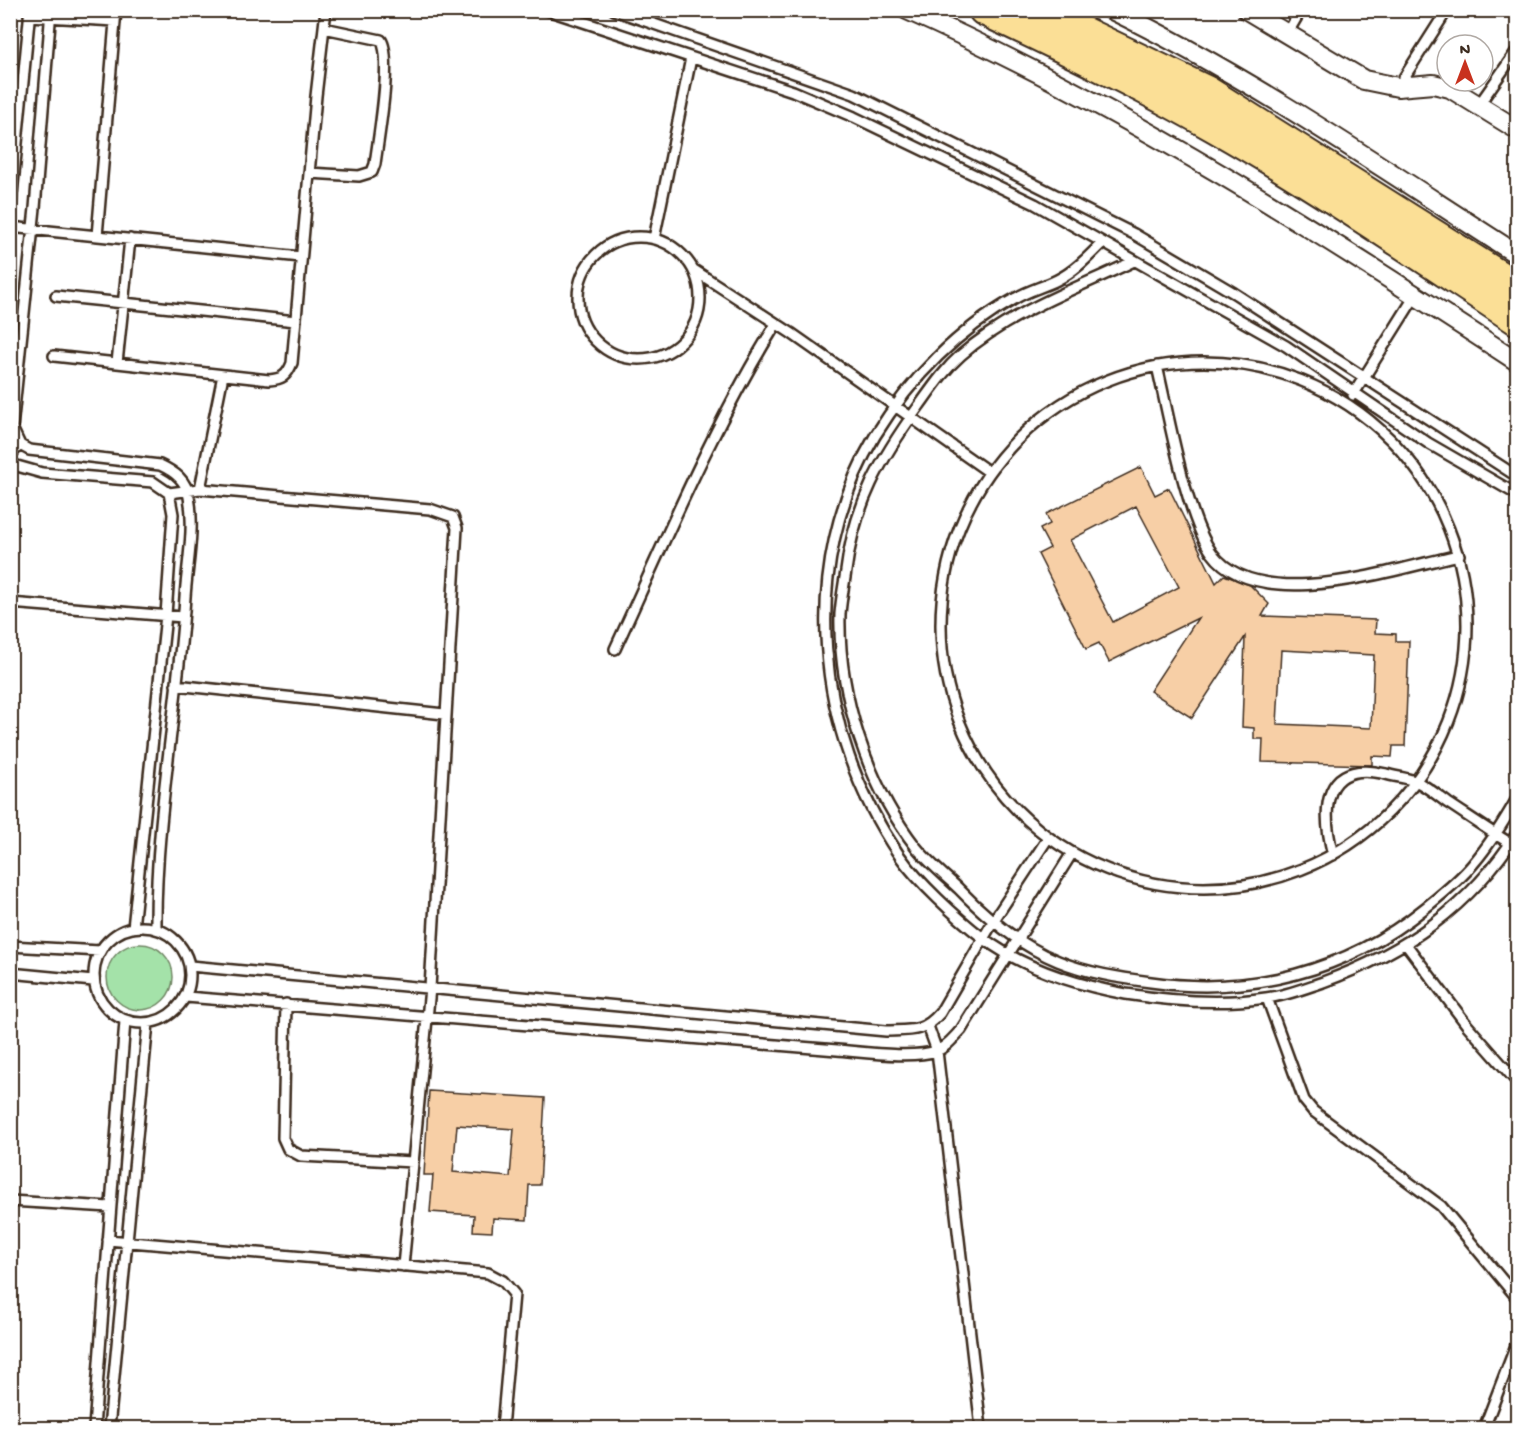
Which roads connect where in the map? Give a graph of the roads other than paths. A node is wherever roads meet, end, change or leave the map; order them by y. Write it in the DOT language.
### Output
graph roads {
  1 [pos="116,10"];
  2 [pos="326,10"];
  3 [pos="548,10"];
  4 [pos="614,10"];
  5 [pos="907,10"];
  6 [pos="984,10"];
  7 [pos="1037,10"];
  8 [pos="1112,10"];
  9 [pos="1247,10"];
  10 [pos="1301,10"];
  11 [pos="1447,10"];
  12 [pos="30,13"];
  13 [pos="51,14"];
  14 [pos="115,21"];
  15 [pos="324,28"];
  16 [pos="1287,34"];
  17 [pos="1518,49"];
  18 [pos="691,58"];
  19 [pos="1398,87"];
  20 [pos="1478,106"];
  21 [pos="1518,130"];
  22 [pos="309,173"];
  23 [pos="12,187"];
  24 [pos="10,215"];
  25 [pos="10,227"];
  26 [pos="33,228"];
  27 [pos="97,236"];
  28 [pos="654,238"];
  29 [pos="130,239"];
  30 [pos="1102,243"];
  31 [pos="1518,255"];
  32 [pos="301,256"];
  33 [pos="1134,261"];
  34 [pos="693,269"];
  35 [pos="1518,288"];
  36 [pos="56,296"];
  37 [pos="1415,296"];
  38 [pos="123,303"];
  39 [pos="1518,320"];
  40 [pos="296,321"];
  41 [pos="776,324"];
  42 [pos="54,356"];
  43 [pos="1518,362"];
  44 [pos="117,363"];
  45 [pos="1157,366"];
  46 [pos="223,375"];
  47 [pos="1364,377"];
  48 [pos="1355,392"];
  49 [pos="1347,403"];
  50 [pos="896,407"];
  51 [pos="910,418"];
  52 [pos="20,445"];
  53 [pos="10,455"];
  54 [pos="10,464"];
  55 [pos="989,472"];
  56 [pos="1518,477"];
  57 [pos="187,489"];
  58 [pos="200,489"];
  59 [pos="169,493"];
  60 [pos="1518,495"];
  61 [pos="1459,555"];
  62 [pos="10,603"];
  63 [pos="166,615"];
  64 [pos="183,617"];
  65 [pos="615,649"];
  66 [pos="176,685"];
  67 [pos="444,714"];
  68 [pos="1417,782"];
  69 [pos="1518,797"];
  70 [pos="1518,832"];
  71 [pos="1494,834"];
  72 [pos="1048,838"];
  73 [pos="1514,846"];
  74 [pos="1072,853"];
  75 [pos="1333,855"];
  76 [pos="994,920"];
  77 [pos="132,928"];
  78 [pos="156,929"];
  79 [pos="1017,937"];
  80 [pos="984,939"];
  81 [pos="1405,943"];
  82 [pos="10,946"];
  83 [pos="100,951"];
  84 [pos="1009,952"];
  85 [pos="190,966"];
  86 [pos="10,974"];
  87 [pos="93,981"];
  88 [pos="430,988"];
  89 [pos="186,997"];
  90 [pos="1267,998"];
  91 [pos="286,1004"];
  92 [pos="428,1015"];
  93 [pos="125,1021"];
  94 [pos="148,1023"];
  95 [pos="928,1026"];
  96 [pos="937,1051"];
  97 [pos="1518,1083"];
  98 [pos="412,1162"];
  99 [pos="10,1201"];
  100 [pos="110,1207"];
  101 [pos="108,1240"];
  102 [pos="126,1241"];
  103 [pos="404,1266"];
  104 [pos="1518,1299"];
  105 [pos="1518,1340"];
  106 [pos="94,1428"];
  107 [pos="109,1428"];
  108 [pos="502,1428"];
  109 [pos="981,1428"];
  110 [pos="1484,1428"];
  1 -- 14 [label="lane"];
  2 -- 15 [label="lane"];
  3 -- 18 [label="lane"];
  4 -- 47 [label="lane"];
  5 -- 37 [label="street"];
  6 -- 39 [label="highway"];
  7 -- 35 [label="highway"];
  8 -- 31 [label="street"];
  9 -- 16 [label="street"];
  10 -- 16 [label="lane"];
  11 -- 19 [label="lane"];
  12 -- 13 [label="lane"];
  12 -- 23 [label="lane"];
  13 -- 14 [label="lane"];
  13 -- 26 [label="lane"];
  14 -- 27 [label="lane"];
  15 -- 22 [label="lane"];
  15 -- 22 [label="lane"];
  16 -- 19 [label="street"];
  17 -- 20 [label="lane"];
  18 -- 28 [label="lane"];
  18 -- 30 [label="lane"];
  19 -- 20 [label="street"];
  20 -- 21 [label="street"];
  22 -- 32 [label="lane"];
  23 -- 24 [label="lane"];
  25 -- 26 [label="lane"];
  26 -- 27 [label="lane"];
  26 -- 52 [label="lane"];
  27 -- 29 [label="lane"];
  28 -- 34 [label="lane"];
  28 -- 34 [label="lane"];
  29 -- 32 [label="lane"];
  29 -- 38 [label="lane"];
  30 -- 33 [label="lane"];
  30 -- 50 [label="lane"];
  32 -- 40 [label="lane"];
  33 -- 48 [label="lane"];
  33 -- 51 [label="lane"];
  34 -- 41 [label="lane"];
  36 -- 38 [label="lane"];
  37 -- 43 [label="street"];
  37 -- 47 [label="lane"];
  38 -- 40 [label="lane"];
  38 -- 44 [label="lane"];
  40 -- 46 [label="lane"];
  41 -- 50 [label="lane"];
  41 -- 65 [label="lane"];
  42 -- 44 [label="lane"];
  44 -- 46 [label="lane"];
  45 -- 49 [label="lane"];
  45 -- 55 [label="lane"];
  45 -- 61 [label="lane"];
  46 -- 58 [label="lane"];
  47 -- 48 [label="lane"];
  47 -- 56 [label="lane"];
  48 -- 49 [label="lane"];
  48 -- 60 [label="lane"];
  49 -- 61 [label="lane"];
  50 -- 51 [label="lane"];
  50 -- 80 [label="lane"];
  51 -- 55 [label="lane"];
  51 -- 76 [label="lane"];
  52 -- 53 [label="lane"];
  52 -- 57 [label="lane"];
  54 -- 59 [label="lane"];
  55 -- 72 [label="lane"];
  57 -- 58 [label="lane"];
  57 -- 59 [label="lane"];
  57 -- 64 [label="lane"];
  58 -- 67 [label="lane"];
  59 -- 63 [label="lane"];
  61 -- 68 [label="lane"];
  62 -- 63 [label="lane"];
  63 -- 64 [label="lane"];
  63 -- 77 [label="lane"];
  64 -- 66 [label="lane"];
  66 -- 67 [label="lane"];
  66 -- 78 [label="lane"];
  67 -- 88 [label="lane"];
  68 -- 71 [label="lane"];
  68 -- 75 [label="lane"];
  68 -- 75 [label="lane"];
  69 -- 71 [label="lane"];
  70 -- 73 [label="lane"];
  71 -- 73 [label="lane"];
  71 -- 79 [label="lane"];
  72 -- 74 [label="lane"];
  72 -- 76 [label="lane"];
  73 -- 81 [label="lane"];
  74 -- 75 [label="lane"];
  74 -- 79 [label="lane"];
  76 -- 79 [label="lane"];
  76 -- 80 [label="lane"];
  77 -- 78 [label="lane"];
  77 -- 83 [label="lane"];
  78 -- 85 [label="lane"];
  79 -- 84 [label="lane"];
  80 -- 84 [label="lane"];
  80 -- 95 [label="lane"];
  81 -- 90 [label="lane"];
  81 -- 97 [label="lane"];
  82 -- 83 [label="lane"];
  83 -- 87 [label="lane"];
  84 -- 90 [label="lane"];
  84 -- 96 [label="lane"];
  85 -- 88 [label="lane"];
  85 -- 89 [label="lane"];
  86 -- 87 [label="lane"];
  87 -- 93 [label="lane"];
  88 -- 92 [label="lane"];
  88 -- 95 [label="lane"];
  89 -- 91 [label="lane"];
  89 -- 94 [label="lane"];
  90 -- 104 [label="lane"];
  91 -- 92 [label="lane"];
  91 -- 98 [label="lane"];
  92 -- 96 [label="lane"];
  92 -- 98 [label="lane"];
  93 -- 94 [label="lane"];
  93 -- 100 [label="lane"];
  94 -- 102 [label="lane"];
  95 -- 96 [label="lane"];
  96 -- 109 [label="lane"];
  98 -- 103 [label="lane"];
  99 -- 100 [label="lane"];
  100 -- 101 [label="lane"];
  101 -- 102 [label="lane"];
  101 -- 106 [label="lane"];
  102 -- 103 [label="lane"];
  102 -- 107 [label="lane"];
  103 -- 108 [label="lane"];
  105 -- 110 [label="lane"];
}
